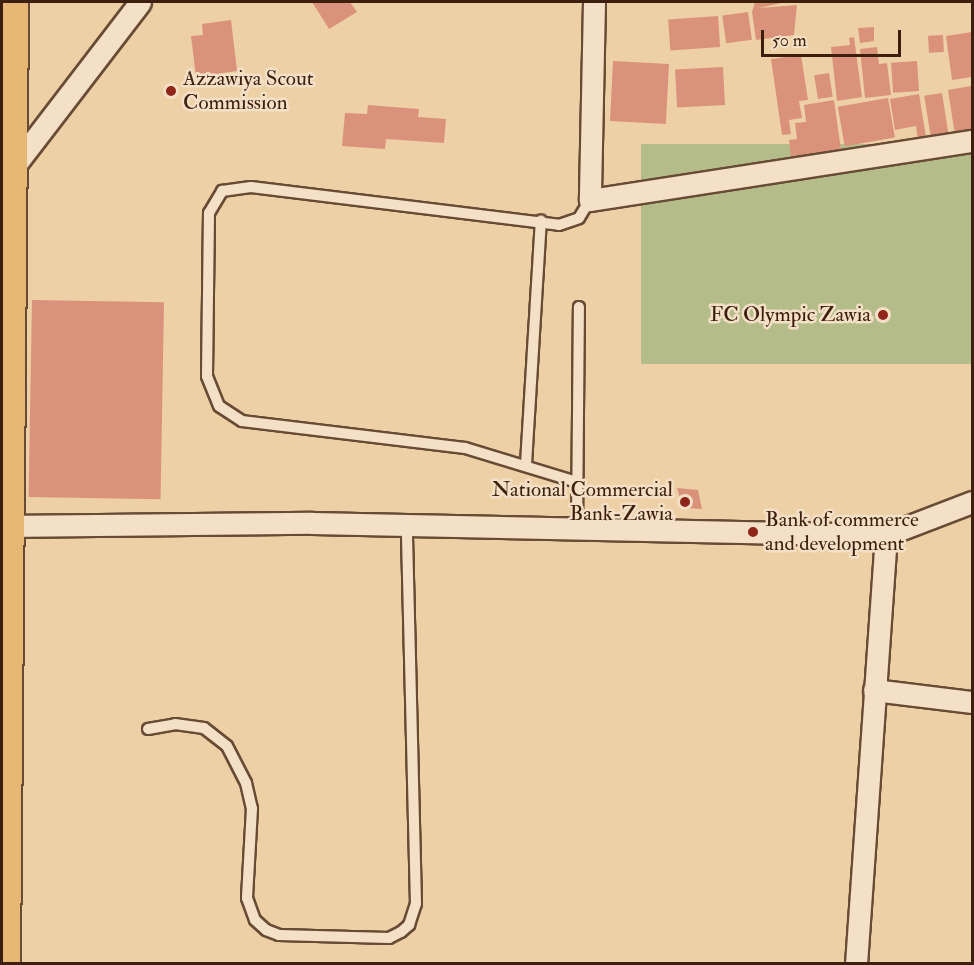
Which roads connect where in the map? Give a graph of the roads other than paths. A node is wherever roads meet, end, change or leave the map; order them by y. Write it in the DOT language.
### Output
graph roads {
  1 [pos="11,2"];
  2 [pos="135,2"];
  3 [pos="594,2"];
  4 [pos="972,141"];
  5 [pos="7,176"];
  6 [pos="590,200"];
  7 [pos="541,220"];
  8 [pos="579,307"];
  9 [pos="526,464"];
  10 [pos="577,482"];
  11 [pos="972,502"];
  12 [pos="407,525"];
  13 [pos="5,526"];
  14 [pos="577,528"];
  15 [pos="886,535"];
  16 [pos="874,690"];
  17 [pos="972,702"];
  18 [pos="148,729"];
  19 [pos="3,963"];
  20 [pos="856,963"];
  1 -- 5 [label="main road"];
  2 -- 5 [label="street"];
  3 -- 6 [label="street"];
  4 -- 6 [label="street"];
  5 -- 13 [label="main road"];
  6 -- 7 [label="lane"];
  7 -- 9 [label="lane"];
  7 -- 9 [label="lane"];
  8 -- 10 [label="lane"];
  9 -- 10 [label="lane"];
  10 -- 14 [label="lane"];
  11 -- 15 [label="street"];
  12 -- 13 [label="street"];
  12 -- 14 [label="street"];
  12 -- 18 [label="lane"];
  13 -- 19 [label="main road"];
  14 -- 15 [label="street"];
  15 -- 16 [label="street"];
  16 -- 17 [label="street"];
  16 -- 20 [label="street"];
}
